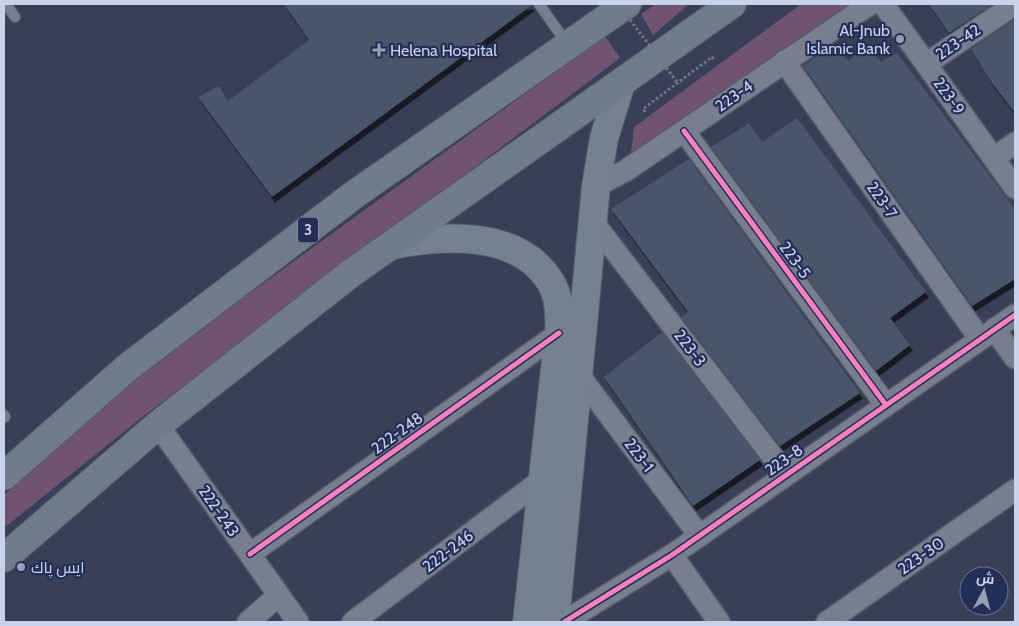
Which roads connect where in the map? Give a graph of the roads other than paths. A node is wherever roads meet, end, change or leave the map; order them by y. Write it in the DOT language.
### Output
graph roads {
  1 [pos="6,4"];
  2 [pos="539,4"];
  3 [pos="627,4"];
  4 [pos="732,4"];
  5 [pos="870,4"];
  6 [pos="883,4"];
  7 [pos="1015,4"];
  8 [pos="15,17"];
  9 [pos="568,46"];
  10 [pos="784,61"];
  11 [pos="926,64"];
  12 [pos="621,83"];
  13 [pos="684,131"];
  14 [pos="1015,143"];
  15 [pos="994,158"];
  16 [pos="596,186"];
  17 [pos="1015,188"];
  18 [pos="593,222"];
  19 [pos="392,245"];
  20 [pos="1015,315"];
  21 [pos="559,333"];
  22 [pos="987,334"];
  23 [pos="1015,358"];
  24 [pos="579,375"];
  25 [pos="886,405"];
  26 [pos="158,425"];
  27 [pos="786,474"];
  28 [pos="4,476"];
  29 [pos="543,479"];
  30 [pos="1015,490"];
  31 [pos="699,535"];
  32 [pos="250,554"];
  33 [pos="672,554"];
  34 [pos="4,558"];
  35 [pos="279,595"];
  36 [pos="248,622"];
  37 [pos="298,622"];
  38 [pos="352,622"];
  39 [pos="527,622"];
  40 [pos="555,622"];
  41 [pos="564,622"];
  42 [pos="720,622"];
  43 [pos="827,622"];
  1 -- 8 [label="lane"];
  2 -- 9 [label="lane"];
  3 -- 9 [label="highway, 3"];
  4 -- 12 [label="highway"];
  5 -- 10 [label="street, 223-4"];
  6 -- 11 [label="street, 223-9"];
  7 -- 11 [label="street, 223-42"];
  9 -- 28 [label="highway, 3"];
  10 -- 13 [label="street, 223-4"];
  10 -- 22 [label="street, 223-7"];
  11 -- 15 [label="street, 223-9"];
  12 -- 16 [label="main road"];
  12 -- 19 [label="highway"];
  13 -- 16 [label="street, 223-4"];
  13 -- 25 [label="street, 223-5"];
  14 -- 15 [label="street"];
  15 -- 17 [label="street, 223-9"];
  16 -- 18 [label="main road"];
  18 -- 24 [label="main road"];
  18 -- 27 [label="street, 223-3"];
  19 -- 21 [label="main road"];
  19 -- 26 [label="highway"];
  20 -- 22 [label="street, 223-8"];
  21 -- 29 [label="main road"];
  21 -- 32 [label="street, 222-248"];
  22 -- 23 [label="street, 223-7"];
  22 -- 25 [label="street, 223-8"];
  24 -- 31 [label="street, 223-1"];
  24 -- 40 [label="main road"];
  25 -- 27 [label="street, 223-8"];
  26 -- 32 [label="street, 222-243"];
  26 -- 34 [label="highway"];
  27 -- 31 [label="street, 223-8"];
  29 -- 38 [label="street, 222-246"];
  29 -- 39 [label="main road"];
  30 -- 43 [label="street, 223-30"];
  31 -- 33 [label="street, 223-8"];
  32 -- 35 [label="street, 222-243"];
  33 -- 41 [label="street, 223-8"];
  33 -- 42 [label="street"];
  35 -- 36 [label="street"];
  35 -- 37 [label="street, 222-243"];
}
